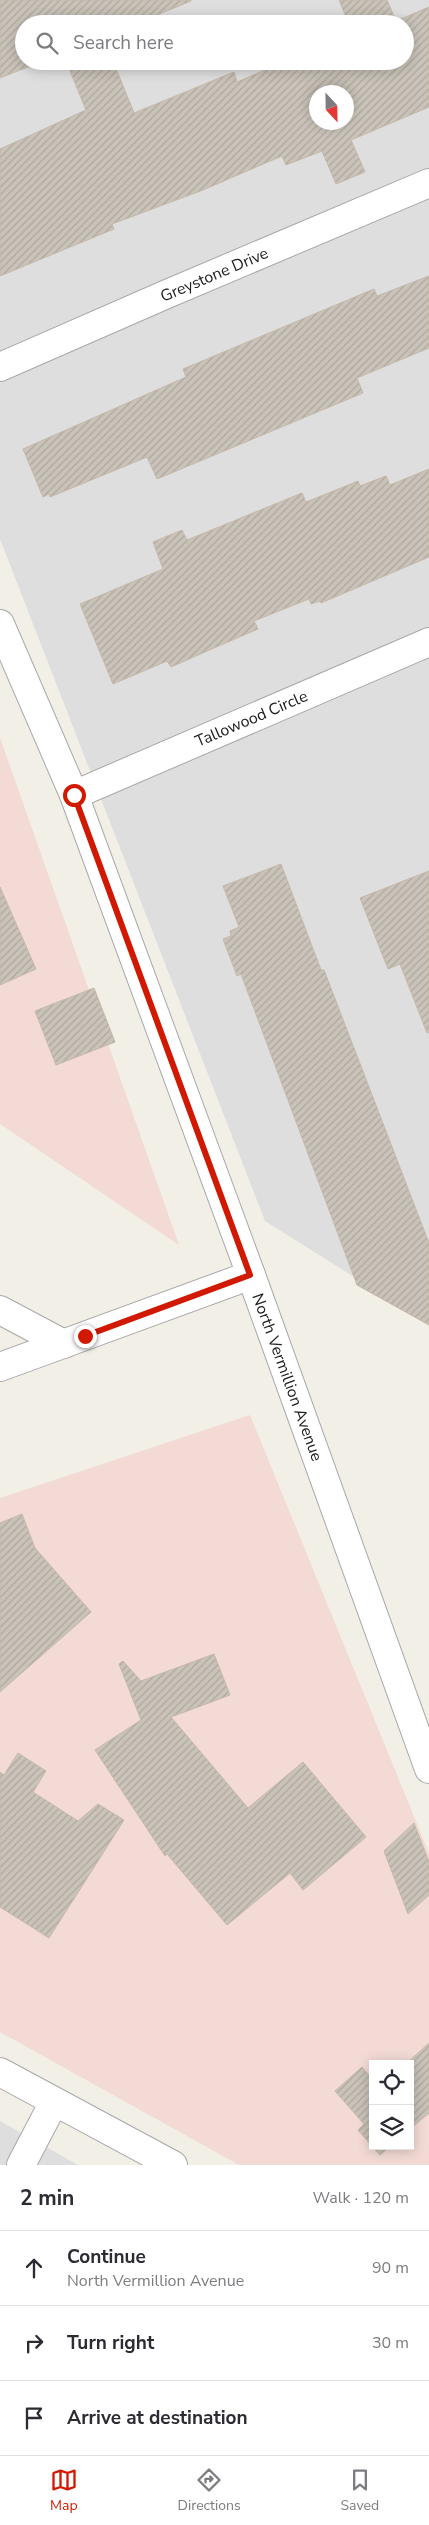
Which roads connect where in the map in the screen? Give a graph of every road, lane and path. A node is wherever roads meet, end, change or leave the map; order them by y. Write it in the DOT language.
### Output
graph roads {
  1 [pos="429,183"];
  2 [pos="0,368"];
  3 [pos="0,624"];
  4 [pos="429,642"];
  5 [pos="74,795"];
  6 [pos="250,1275"];
  7 [pos="0,1310"];
  8 [pos="64,1344"];
  9 [pos="0,1367"];
  10 [pos="426,1754"];
  11 [pos="0,2072"];
  12 [pos="54,2102"];
  13 [pos="21,2165"];
  14 [pos="173,2165"];
  1 -- 2 [label="street, Greystone Drive"];
  3 -- 5 [label="street, North Vermillion Avenue"];
  4 -- 5 [label="street, Tallowood Circle"];
  5 -- 6 [label="street, North Vermillion Avenue"];
  6 -- 8 [label="street"];
  6 -- 10 [label="street, North Vermillion Avenue"];
  7 -- 8 [label="street"];
  8 -- 9 [label="street"];
  11 -- 12 [label="street"];
  12 -- 13 [label="street"];
  12 -- 14 [label="street"];
}
